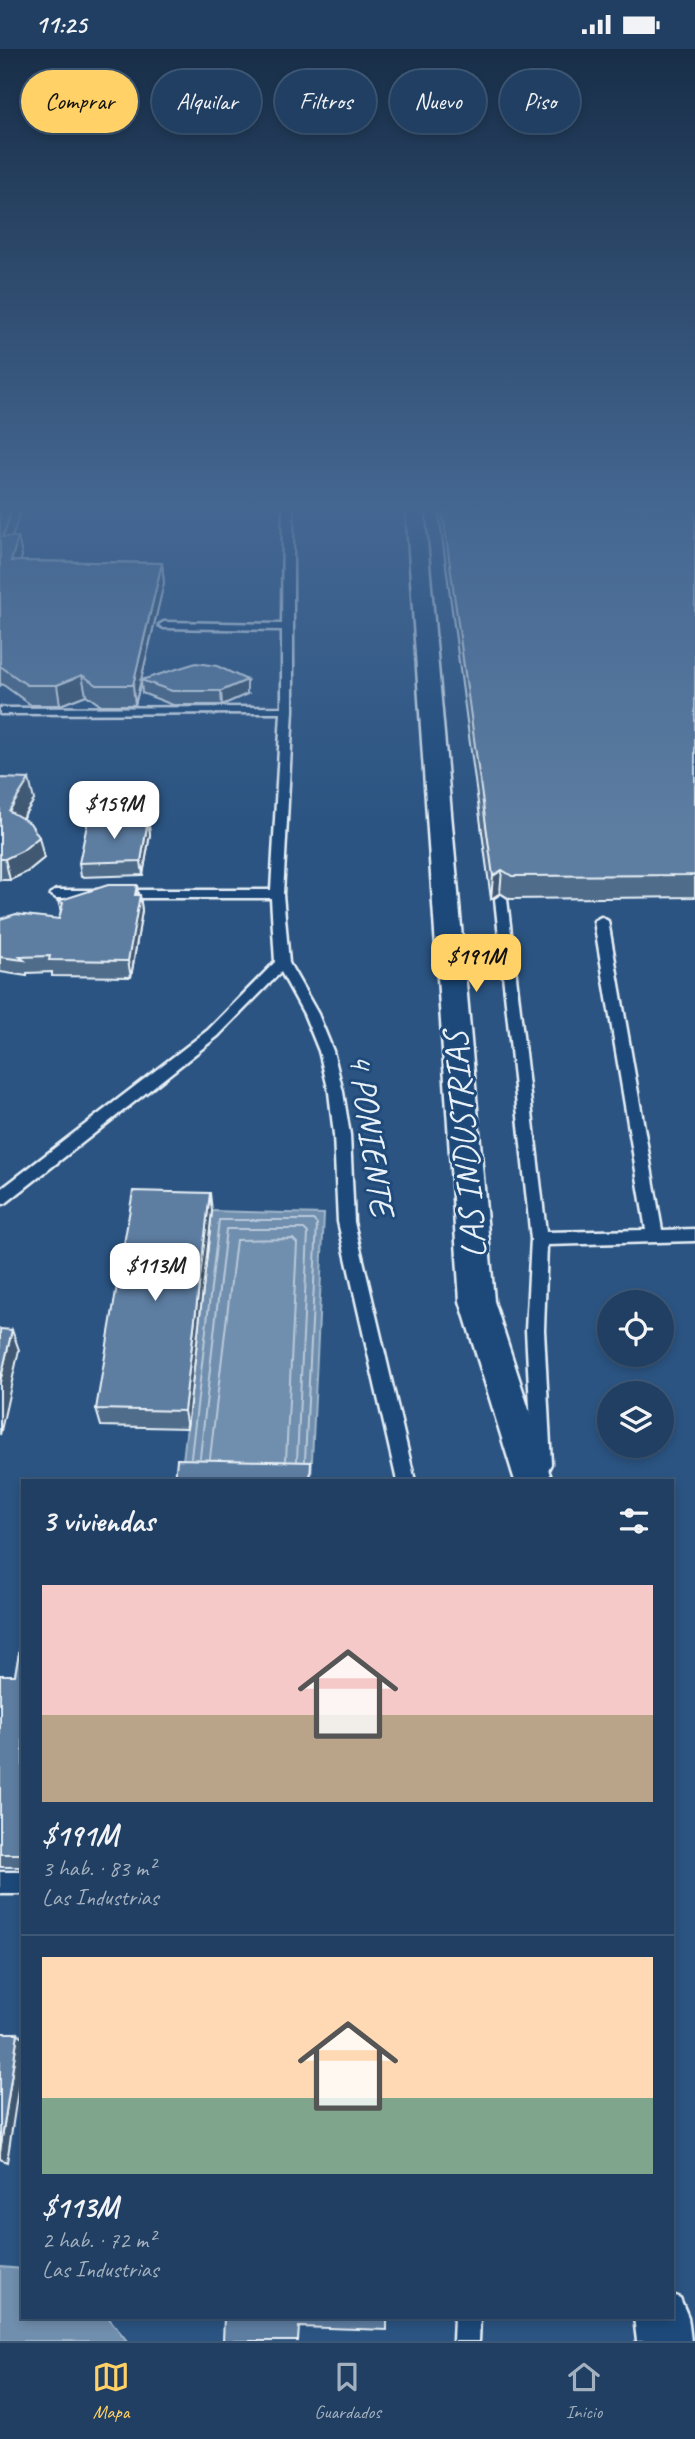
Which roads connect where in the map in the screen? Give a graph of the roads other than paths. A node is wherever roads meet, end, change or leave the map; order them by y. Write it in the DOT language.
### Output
graph roads {
  1 [pos="289,614"];
  2 [pos="423,614"];
  3 [pos="164,625"];
  4 [pos="289,627"];
  5 [pos="287,710"];
  6 [pos="0,711"];
  7 [pos="56,894"];
  8 [pos="277,894"];
  9 [pos="501,899"];
  10 [pos="601,921"];
  11 [pos="282,963"];
  12 [pos="0,1199"];
  13 [pos="695,1234"];
  14 [pos="655,1235"];
  15 [pos="539,1239"];
  16 [pos="406,1479"];
  17 [pos="533,1479"];
  18 [pos="544,1479"];
  19 [pos="0,1883"];
  20 [pos="21,1883"];
  21 [pos="467,2319"];
  22 [pos="661,2319"];
  23 [pos="466,2341"];
  24 [pos="664,2341"];
  1 -- 4 [label="lane, 4 PONIENTE"];
  2 -- 17 [label="street, LAS INDUSTRIAS"];
  3 -- 4 [label="lane"];
  4 -- 5 [label="lane, 4 PONIENTE"];
  5 -- 6 [label="lane"];
  5 -- 8 [label="lane, 4 PONIENTE"];
  7 -- 8 [label="lane"];
  8 -- 11 [label="lane, 4 PONIENTE"];
  9 -- 15 [label="lane"];
  10 -- 14 [label="lane"];
  11 -- 12 [label="lane"];
  11 -- 16 [label="lane, 4 PONIENTE"];
  13 -- 14 [label="lane"];
  14 -- 15 [label="lane"];
  15 -- 18 [label="lane"];
  19 -- 20 [label="lane"];
  21 -- 23 [label="lane"];
  22 -- 24 [label="street"];
}
